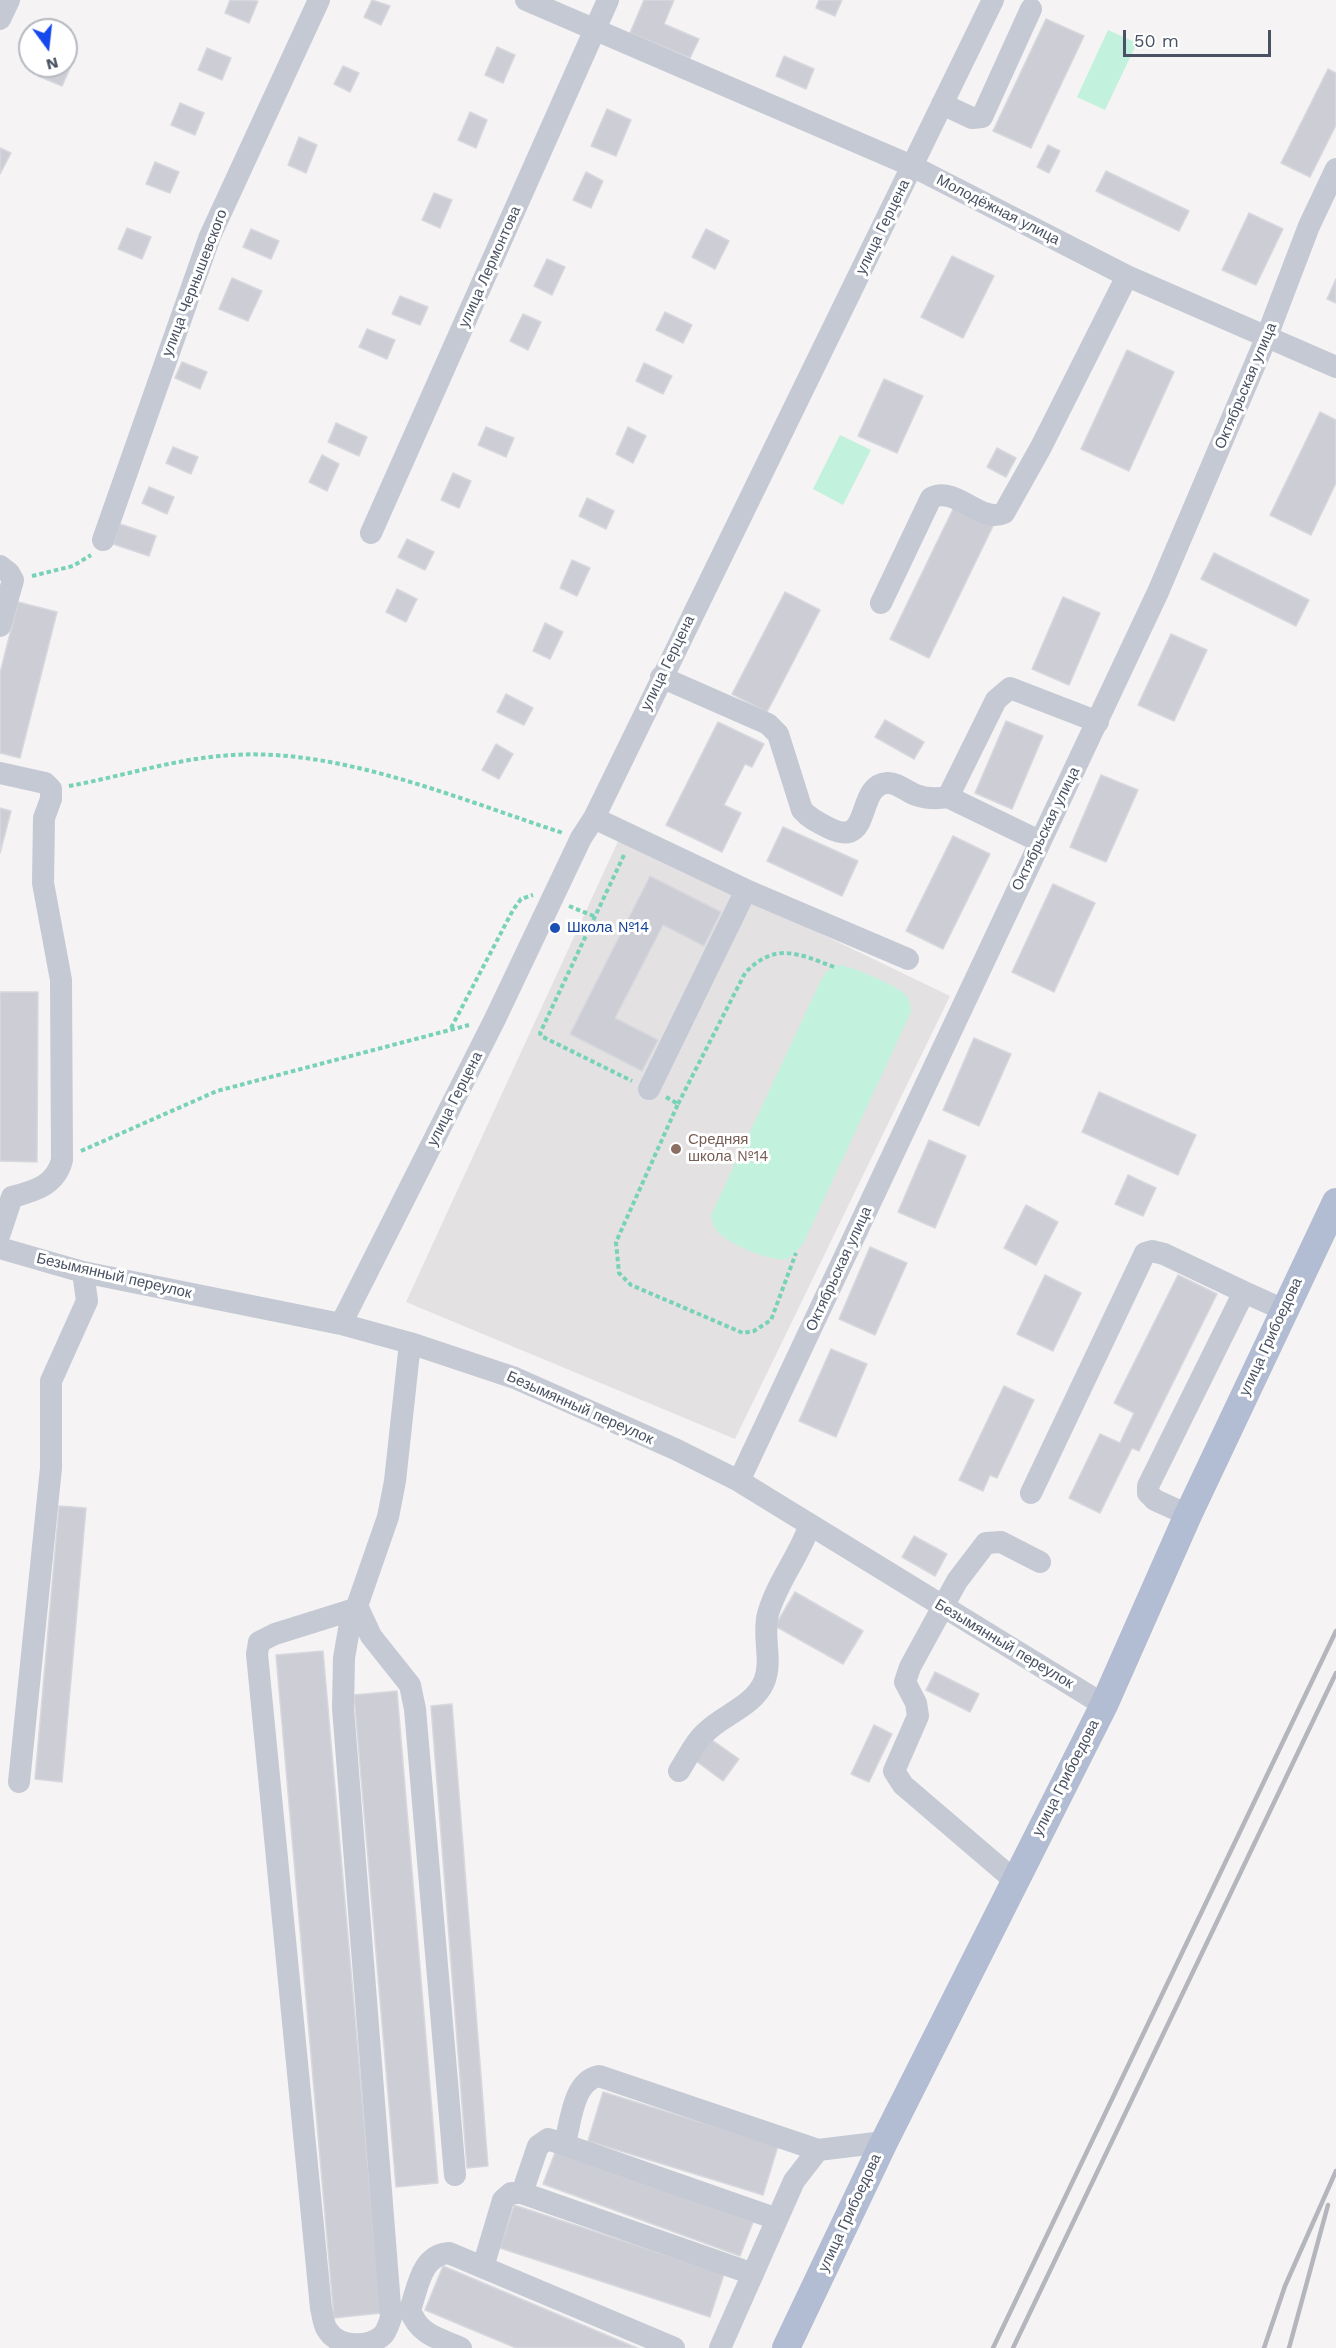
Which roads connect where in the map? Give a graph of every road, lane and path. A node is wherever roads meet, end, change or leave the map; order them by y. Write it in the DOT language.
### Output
graph roads {
  1 [pos="9,0"];
  2 [pos="319,0"];
  3 [pos="526,0"];
  4 [pos="608,0"];
  5 [pos="993,0"];
  6 [pos="1031,9"];
  7 [pos="0,18"];
  8 [pos="596,30"];
  9 [pos="942,104"];
  10 [pos="912,166"];
  11 [pos="1333,184"];
  12 [pos="1127,276"];
  13 [pos="1267,336"];
  14 [pos="1336,367"];
  15 [pos="371,533"];
  16 [pos="103,540"];
  17 [pos="6,573"];
  18 [pos="881,603"];
  19 [pos="0,626"];
  20 [pos="661,677"];
  21 [pos="1098,722"];
  22 [pos="0,773"];
  23 [pos="51,789"];
  24 [pos="948,798"];
  25 [pos="594,818"];
  26 [pos="581,838"];
  27 [pos="632,838"];
  28 [pos="1039,841"];
  29 [pos="746,890"];
  30 [pos="553,899"];
  31 [pos="596,917"];
  32 [pos="908,959"];
  33 [pos="834,966"];
  34 [pos="495,1019"];
  35 [pos="451,1028"];
  36 [pos="650,1089"];
  37 [pos="678,1104"];
  38 [pos="62,1160"];
  39 [pos="6,1194"];
  40 [pos="1336,1202"];
  41 [pos="0,1233"];
  42 [pos="0,1248"];
  43 [pos="796,1253"];
  44 [pos="83,1272"];
  45 [pos="1244,1292"];
  46 [pos="1284,1310"];
  47 [pos="341,1324"];
  48 [pos="410,1343"];
  49 [pos="739,1481"];
  50 [pos="1031,1493"];
  51 [pos="1188,1515"];
  52 [pos="809,1527"];
  53 [pos="1040,1562"];
  54 [pos="943,1606"];
  55 [pos="358,1608"];
  56 [pos="1104,1705"];
  57 [pos="679,1771"];
  58 [pos="19,1782"];
  59 [pos="1014,1880"];
  60 [pos="884,2142"];
  61 [pos="565,2143"];
  62 [pos="818,2150"];
  63 [pos="455,2175"];
  64 [pos="522,2193"];
  65 [pos="777,2219"];
  66 [pos="483,2267"];
  67 [pos="753,2274"];
  68 [pos="461,2348"];
  69 [pos="674,2348"];
  70 [pos="720,2348"];
  71 [pos="786,2348"];
  1 -- 7 [label="street"];
  2 -- 16 [label="street, улица Чернышевского"];
  3 -- 8 [label="street, Молодёжная улица"];
  4 -- 8 [label="street, улица Лермонтова"];
  5 -- 9 [label="street, улица Герцена"];
  6 -- 9 [label="street"];
  8 -- 10 [label="street, Молодёжная улица"];
  8 -- 15 [label="street, улица Лермонтова"];
  9 -- 10 [label="street, улица Герцена"];
  10 -- 12 [label="street, Молодёжная улица"];
  10 -- 20 [label="street, улица Герцена"];
  11 -- 13 [label="street, Октябрьская улица"];
  12 -- 13 [label="street, Молодёжная улица"];
  12 -- 18 [label="street"];
  13 -- 14 [label="street, Молодёжная улица"];
  13 -- 21 [label="street, Октябрьская улица"];
  16 -- 17 [label="path"];
  17 -- 19 [label="street"];
  20 -- 24 [label="street"];
  20 -- 25 [label="street, улица Герцена"];
  21 -- 24 [label="street"];
  21 -- 28 [label="street, Октябрьская улица"];
  22 -- 23 [label="street"];
  23 -- 26 [label="path"];
  23 -- 38 [label="street"];
  24 -- 28 [label="street"];
  25 -- 26 [label="street, улица Герцена"];
  25 -- 27 [label="street"];
  26 -- 30 [label="street, улица Герцена"];
  27 -- 29 [label="street"];
  27 -- 31 [label="path"];
  28 -- 49 [label="street, Октябрьская улица"];
  29 -- 32 [label="street"];
  29 -- 36 [label="street"];
  30 -- 31 [label="path"];
  30 -- 34 [label="street, улица Герцена"];
  30 -- 35 [label="path"];
  31 -- 36 [label="path"];
  33 -- 37 [label="path"];
  34 -- 35 [label="path"];
  34 -- 47 [label="street, улица Герцена"];
  35 -- 38 [label="path"];
  36 -- 37 [label="path"];
  37 -- 43 [label="path"];
  38 -- 39 [label="street"];
  39 -- 41 [label="street"];
  40 -- 46 [label="main road, улица Грибоедова"];
  42 -- 44 [label="street, Безымянный переулок"];
  44 -- 47 [label="street, Безымянный переулок"];
  44 -- 58 [label="street"];
  45 -- 46 [label="street"];
  45 -- 50 [label="street"];
  45 -- 51 [label="street"];
  46 -- 51 [label="main road, улица Грибоедова"];
  47 -- 48 [label="street, Безымянный переулок"];
  48 -- 49 [label="street, Безымянный переулок"];
  48 -- 55 [label="street"];
  49 -- 52 [label="street, Безымянный переулок"];
  51 -- 56 [label="main road, улица Грибоедова"];
  52 -- 54 [label="street, Безымянный переулок"];
  52 -- 57 [label="street"];
  53 -- 54 [label="street"];
  54 -- 56 [label="street, Безымянный переулок"];
  54 -- 59 [label="street"];
  55 -- 55 [label="street"];
  55 -- 63 [label="street"];
  56 -- 59 [label="main road, улица Грибоедова"];
  59 -- 60 [label="main road, улица Грибоедова"];
  60 -- 62 [label="street"];
  60 -- 71 [label="main road, улица Грибоедова"];
  61 -- 62 [label="street"];
  61 -- 64 [label="street"];
  61 -- 65 [label="street"];
  62 -- 65 [label="street"];
  64 -- 66 [label="street"];
  64 -- 67 [label="street"];
  65 -- 67 [label="street"];
  66 -- 68 [label="street"];
  66 -- 69 [label="street"];
  67 -- 70 [label="street"];
}
